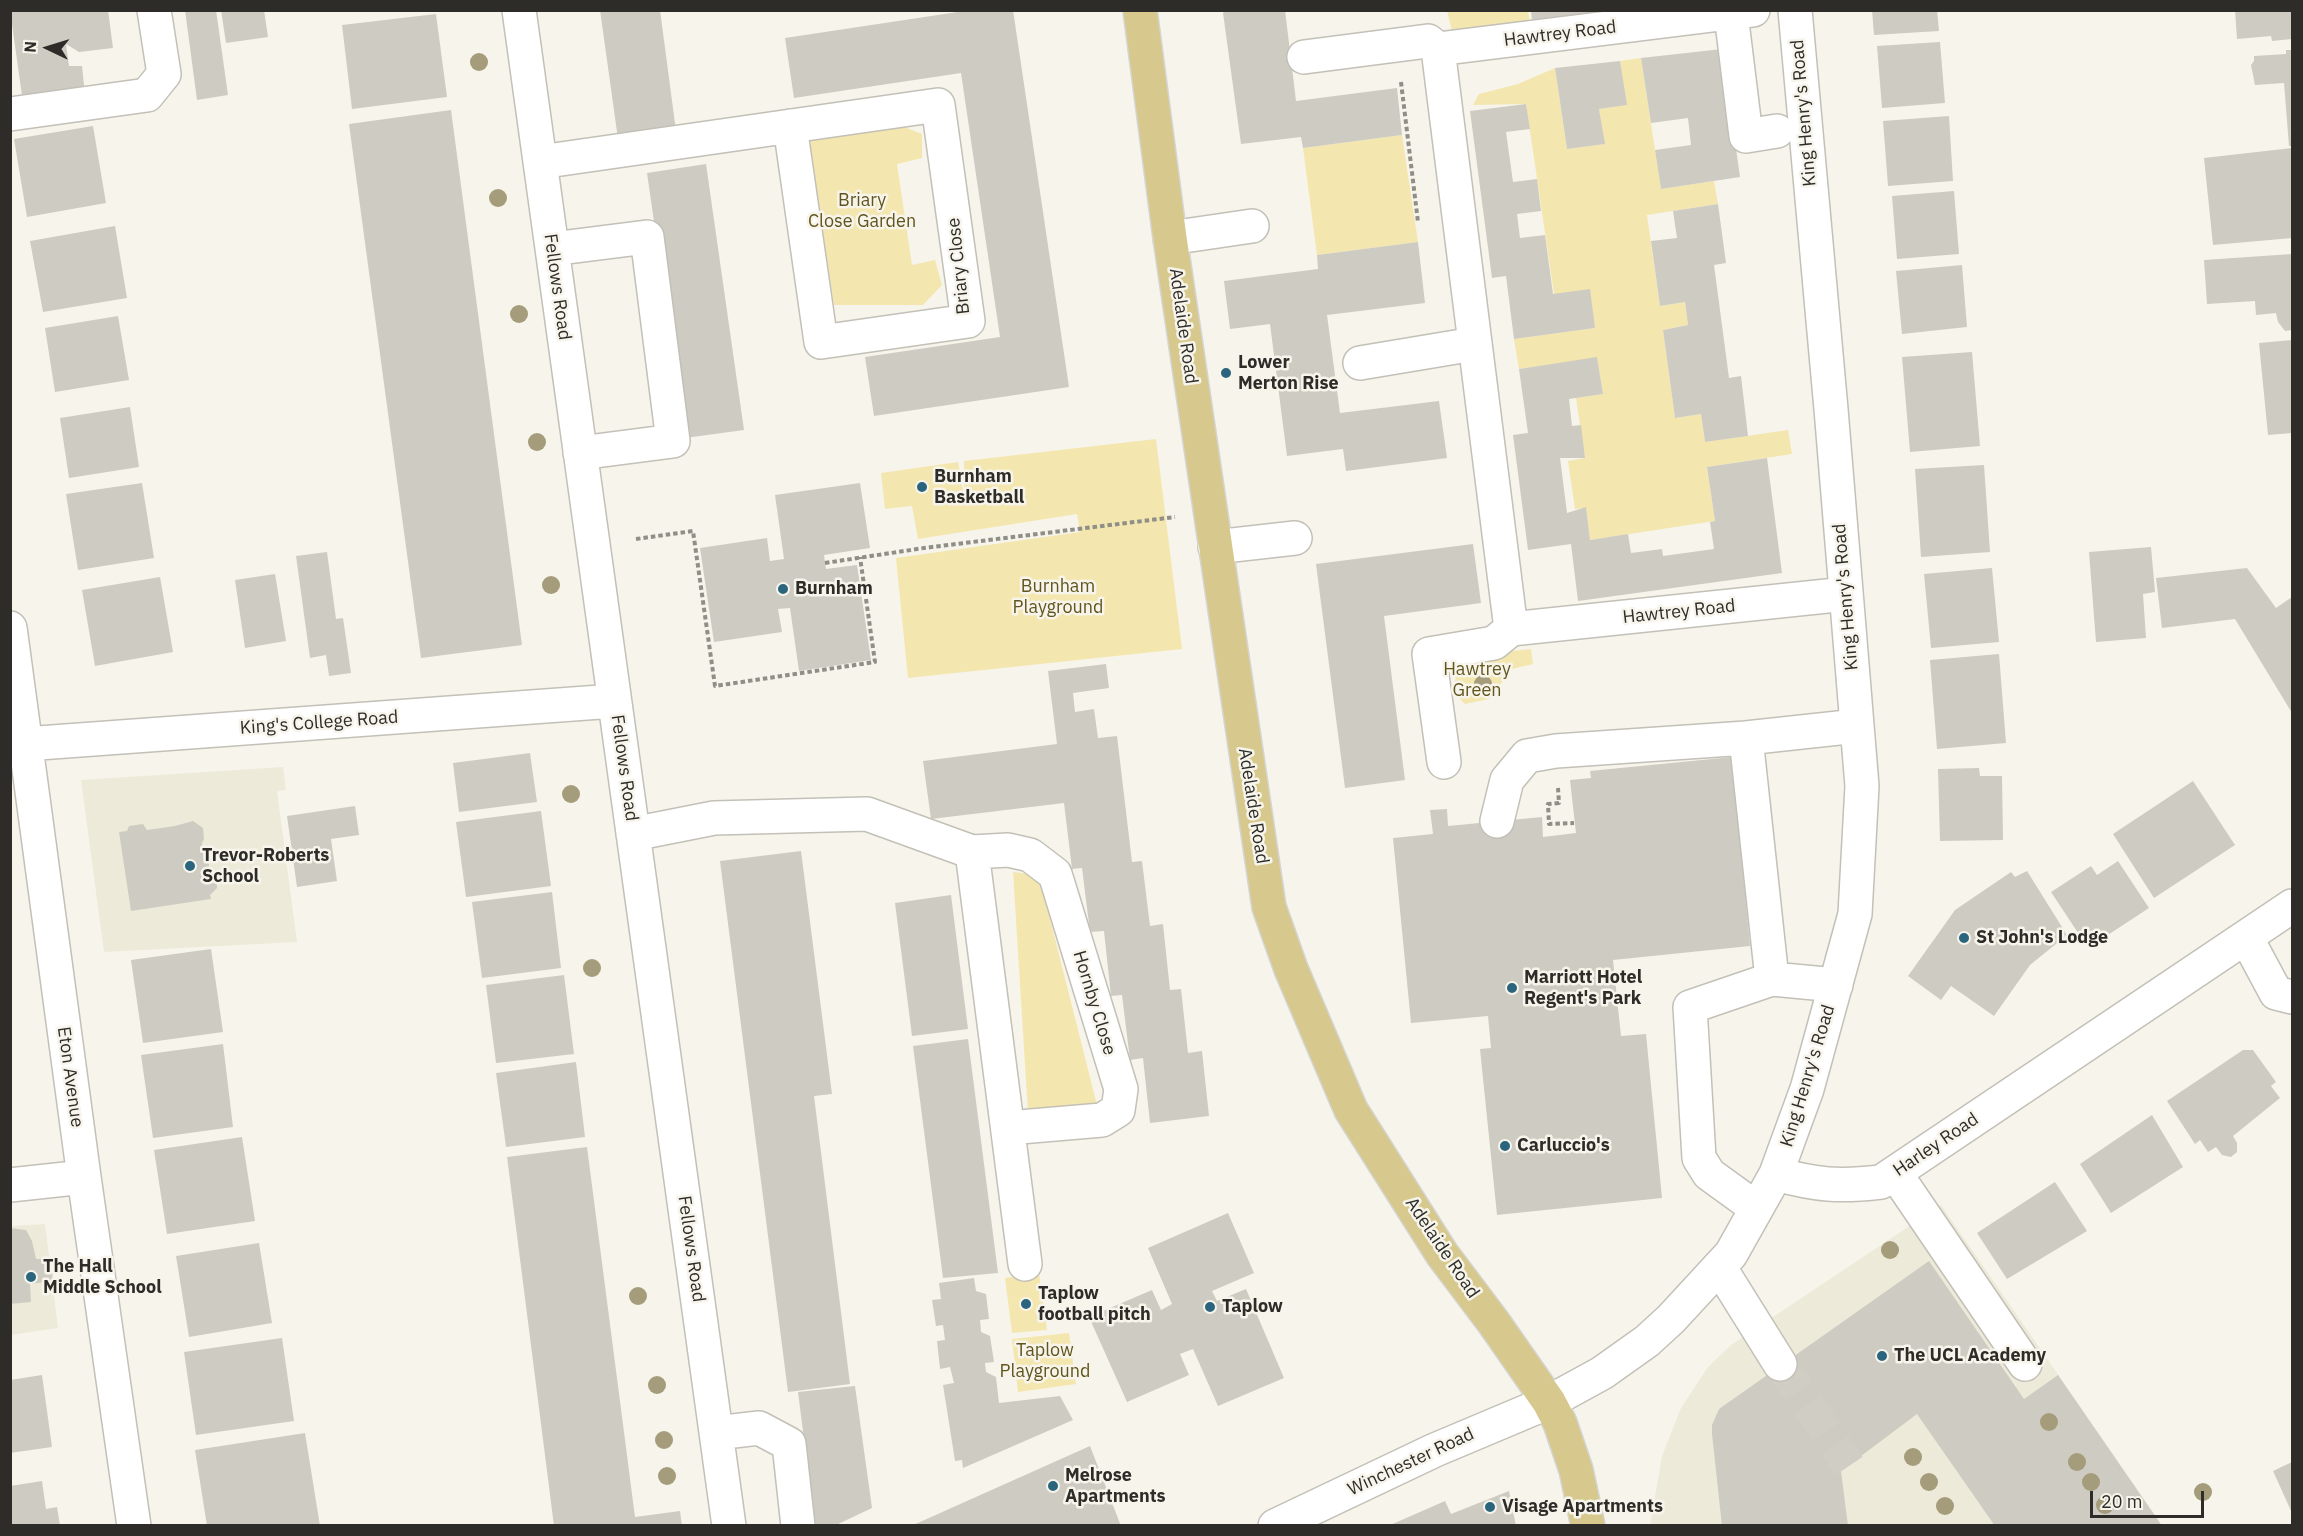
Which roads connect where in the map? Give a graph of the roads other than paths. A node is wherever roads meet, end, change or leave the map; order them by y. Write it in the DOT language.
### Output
graph roads {
  1 [pos="154,10"];
  2 [pos="519,10"];
  3 [pos="1140,10"];
  4 [pos="1795,10"];
  5 [pos="1742,12"];
  6 [pos="1438,49"];
  7 [pos="1304,57"];
  8 [pos="10,114"];
  9 [pos="790,126"];
  10 [pos="1777,131"];
  11 [pos="540,162"];
  12 [pos="1252,226"];
  13 [pos="1170,238"];
  14 [pos="552,249"];
  15 [pos="1474,344"];
  16 [pos="1360,363"];
  17 [pos="580,453"];
  18 [pos="1295,538"];
  19 [pos="1215,547"];
  20 [pos="1846,594"];
  21 [pos="10,628"];
  22 [pos="1511,629"];
  23 [pos="614,701"];
  24 [pos="1857,726"];
  25 [pos="1746,738"];
  26 [pos="25,744"];
  27 [pos="1444,762"];
  28 [pos="1497,821"];
  29 [pos="633,834"];
  30 [pos="972,852"];
  31 [pos="2292,906"];
  32 [pos="2246,937"];
  33 [pos="1772,980"];
  34 [pos="1836,985"];
  35 [pos="2292,997"];
  36 [pos="1008,1128"];
  37 [pos="1895,1173"];
  38 [pos="1776,1174"];
  39 [pos="84,1177"];
  40 [pos="10,1185"];
  41 [pos="1756,1208"];
  42 [pos="1025,1264"];
  43 [pos="1720,1268"];
  44 [pos="1780,1364"];
  45 [pos="2025,1364"];
  46 [pos="1549,1402"];
  47 [pos="716,1432"];
  48 [pos="134,1526"];
  49 [pos="729,1526"];
  50 [pos="798,1526"];
  51 [pos="1275,1526"];
  52 [pos="1588,1526"];
  1 -- 8 [label="street"];
  2 -- 11 [label="street, Fellows Road"];
  3 -- 13 [label="main road, Adelaide Road"];
  4 -- 20 [label="street, King Henry's Road"];
  5 -- 6 [label="street, Hawtrey Road"];
  5 -- 10 [label="street"];
  6 -- 7 [label="street, Hawtrey Road"];
  6 -- 15 [label="street"];
  9 -- 9 [label="street, Briary Close"];
  9 -- 11 [label="street, Briary Close"];
  11 -- 14 [label="street, Fellows Road"];
  12 -- 13 [label="street"];
  13 -- 19 [label="main road, Adelaide Road"];
  14 -- 17 [label="street, Fellows Road"];
  14 -- 17 [label="street"];
  15 -- 16 [label="street"];
  15 -- 22 [label="street"];
  17 -- 23 [label="street, Fellows Road"];
  18 -- 19 [label="street"];
  19 -- 46 [label="main road, Adelaide Road"];
  20 -- 22 [label="street, Hawtrey Road"];
  20 -- 24 [label="street, King Henry's Road"];
  21 -- 26 [label="street, Eton Avenue"];
  22 -- 27 [label="street, Hawtrey Road"];
  23 -- 26 [label="street, King's College Road"];
  23 -- 29 [label="street, Fellows Road"];
  24 -- 25 [label="street"];
  24 -- 34 [label="street, King Henry's Road"];
  25 -- 28 [label="street"];
  25 -- 33 [label="street"];
  26 -- 39 [label="street, Eton Avenue"];
  29 -- 30 [label="street, Hornby Close"];
  29 -- 47 [label="street, Fellows Road"];
  30 -- 36 [label="street"];
  30 -- 36 [label="street, Hornby Close"];
  31 -- 32 [label="street, Harley Road"];
  32 -- 35 [label="street"];
  32 -- 37 [label="street, Harley Road"];
  33 -- 34 [label="street"];
  33 -- 41 [label="street"];
  34 -- 38 [label="street, King Henry's Road"];
  36 -- 42 [label="street"];
  37 -- 38 [label="street, Harley Road"];
  37 -- 45 [label="street"];
  38 -- 41 [label="street"];
  39 -- 40 [label="street"];
  39 -- 48 [label="street, Eton Avenue"];
  41 -- 43 [label="street"];
  43 -- 44 [label="street"];
  43 -- 46 [label="street"];
  46 -- 51 [label="street, Winchester Road"];
  46 -- 52 [label="main road, Adelaide Road"];
  47 -- 49 [label="street, Fellows Road"];
  47 -- 50 [label="street"];
}
